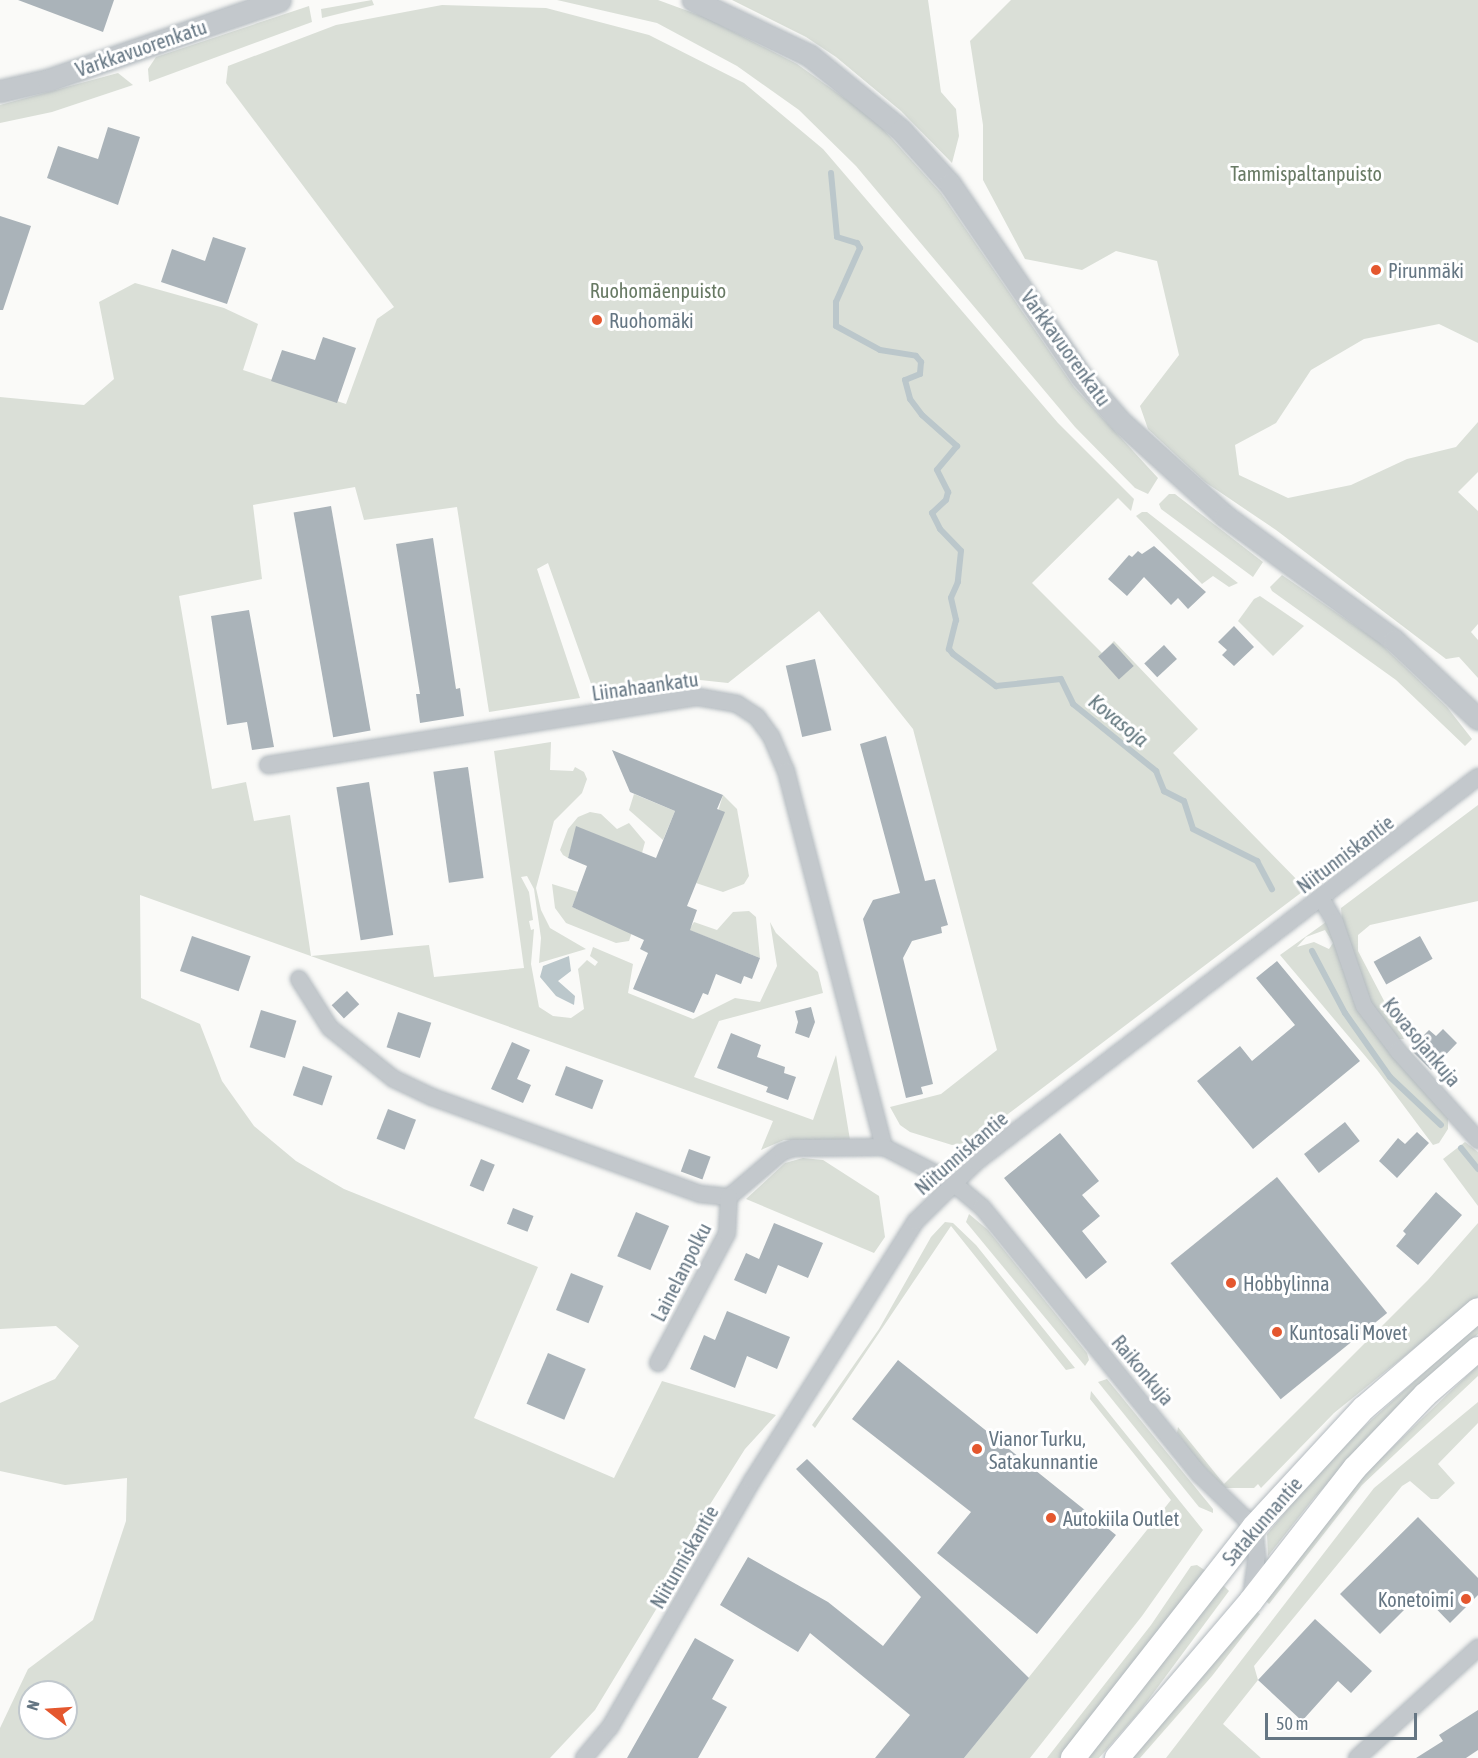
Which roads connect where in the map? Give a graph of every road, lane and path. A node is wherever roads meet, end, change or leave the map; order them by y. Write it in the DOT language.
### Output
graph roads {
  1 [pos="280,0"];
  2 [pos="693,0"];
  3 [pos="0,91"];
  4 [pos="1478,720"];
  5 [pos="268,765"];
  6 [pos="1478,777"];
  7 [pos="1321,897"];
  8 [pos="299,979"];
  9 [pos="1478,1140"];
  10 [pos="884,1147"];
  11 [pos="952,1182"];
  12 [pos="729,1197"];
  13 [pos="1478,1310"];
  14 [pos="1478,1349"];
  15 [pos="658,1363"];
  16 [pos="1254,1527"];
  17 [pos="1251,1601"];
  18 [pos="1478,1648"];
  19 [pos="584,1758"];
  20 [pos="1073,1758"];
  21 [pos="1117,1758"];
  22 [pos="1357,1758"];
  1 -- 3 [label="street, Varkkavuorenkatu"];
  2 -- 4 [label="street, Varkkavuorenkatu"];
  5 -- 10 [label="street, Liinahaankatu"];
  6 -- 7 [label="street, Niitunniskantie"];
  7 -- 9 [label="street, Kovasojankuja"];
  7 -- 11 [label="street, Niitunniskantie"];
  8 -- 12 [label="street"];
  10 -- 11 [label="street"];
  10 -- 12 [label="street"];
  11 -- 16 [label="street, Raikonkuja"];
  11 -- 19 [label="street, Niitunniskantie"];
  12 -- 15 [label="street, Lainelanpolku"];
  13 -- 16 [label="main road, Satakunnantie"];
  14 -- 17 [label="main road, Satakunnantie"];
  16 -- 17 [label="street"];
  16 -- 20 [label="main road, Satakunnantie"];
  17 -- 21 [label="main road, Satakunnantie"];
  18 -- 22 [label="street"];
}
